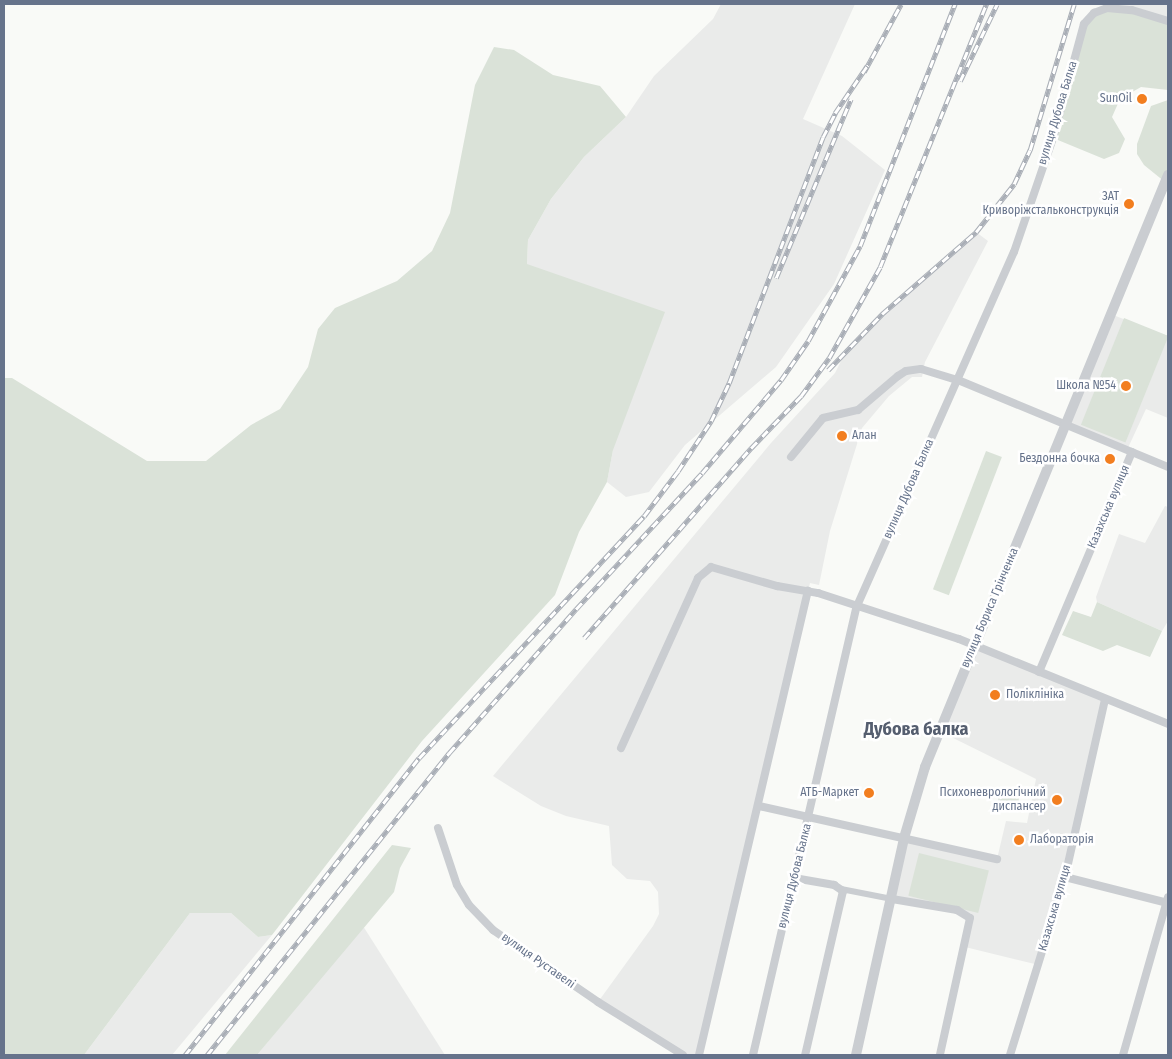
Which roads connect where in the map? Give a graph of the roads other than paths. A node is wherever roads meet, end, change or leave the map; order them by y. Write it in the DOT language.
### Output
graph roads {
  1 [pos="1168,21"];
  2 [pos="1168,175"];
  3 [pos="958,380"];
  4 [pos="1066,426"];
  5 [pos="1132,452"];
  6 [pos="791,457"];
  7 [pos="1168,467"];
  8 [pos="808,592"];
  9 [pos="857,606"];
  10 [pos="975,645"];
  11 [pos="1039,672"];
  12 [pos="1105,699"];
  13 [pos="1168,724"];
  14 [pos="621,748"];
  15 [pos="759,806"];
  16 [pos="810,817"];
  17 [pos="438,828"];
  18 [pos="904,838"];
  19 [pos="997,859"];
  20 [pos="1065,877"];
  21 [pos="794,878"];
  22 [pos="841,889"];
  23 [pos="892,899"];
  24 [pos="1168,901"];
  25 [pos="683,1055"];
  26 [pos="699,1055"];
  27 [pos="753,1055"];
  28 [pos="805,1055"];
  29 [pos="856,1055"];
  30 [pos="940,1055"];
  31 [pos="1010,1055"];
  32 [pos="1123,1055"];
  1 -- 3 [label="street, вулиця Дубова Балка"];
  2 -- 4 [label="street, вулиця Бориса Грінченка"];
  3 -- 4 [label="street"];
  3 -- 6 [label="street"];
  3 -- 9 [label="street, вулиця Дубова Балка"];
  4 -- 5 [label="street"];
  4 -- 10 [label="street, вулиця Бориса Грінченка"];
  5 -- 7 [label="street"];
  5 -- 11 [label="street, Казахська вулиця"];
  8 -- 9 [label="street"];
  8 -- 14 [label="street"];
  8 -- 15 [label="street"];
  9 -- 10 [label="street"];
  9 -- 16 [label="street, вулиця Дубова Балка"];
  10 -- 11 [label="street"];
  10 -- 18 [label="street, вулиця Бориса Грінченка"];
  11 -- 12 [label="street"];
  12 -- 13 [label="street"];
  12 -- 20 [label="street, Казахська вулиця"];
  15 -- 16 [label="street"];
  15 -- 26 [label="street"];
  16 -- 18 [label="street"];
  16 -- 21 [label="street, вулиця Дубова Балка"];
  17 -- 25 [label="street, вулиця Руставелі"];
  18 -- 19 [label="street"];
  18 -- 23 [label="street, вулиця Бориса Грінченка"];
  20 -- 24 [label="street"];
  20 -- 31 [label="street, Казахська вулиця"];
  21 -- 22 [label="street"];
  21 -- 27 [label="street, вулиця Дубова Балка"];
  22 -- 23 [label="street"];
  22 -- 28 [label="street"];
  23 -- 29 [label="street, вулиця Бориса Грінченка"];
  23 -- 30 [label="street"];
  24 -- 32 [label="street"];
}
